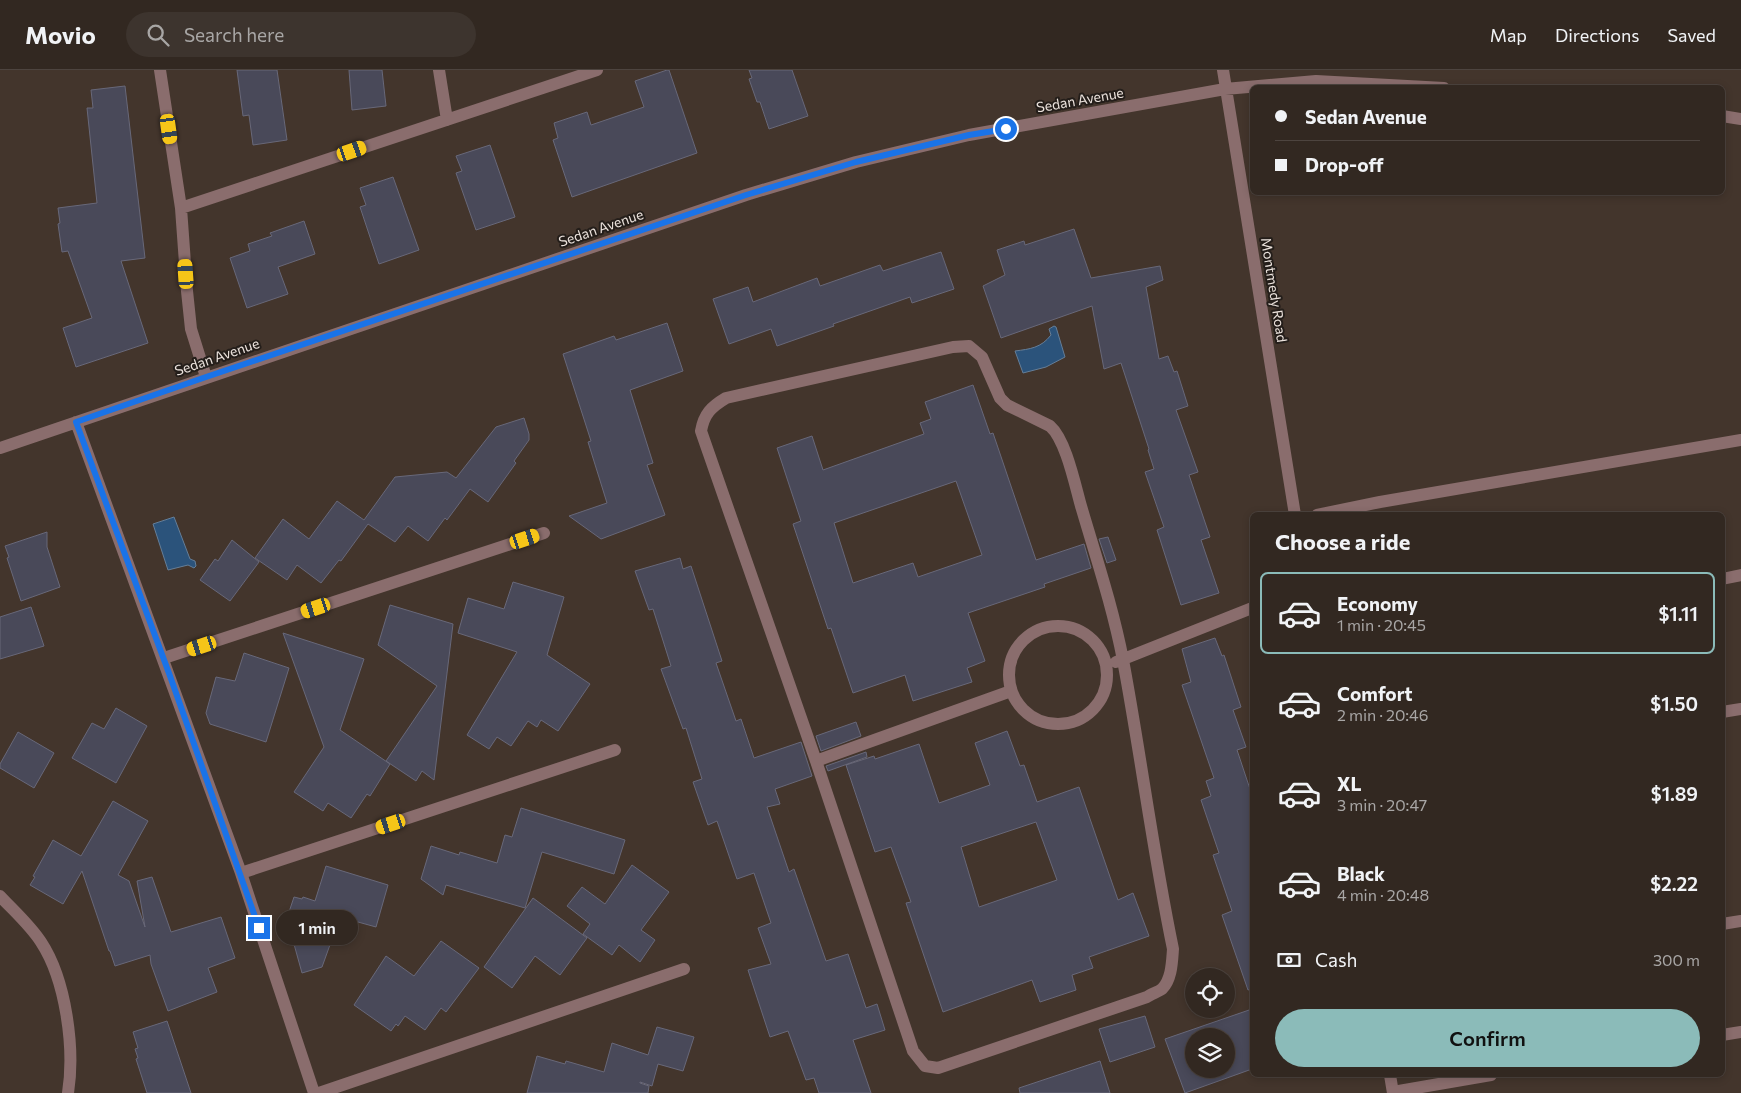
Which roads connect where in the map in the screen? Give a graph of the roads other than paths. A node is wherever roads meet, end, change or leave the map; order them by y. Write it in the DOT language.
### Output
graph roads {
  1 [pos="160,70"];
  2 [pos="439,70"];
  3 [pos="597,70"];
  4 [pos="1223,70"];
  5 [pos="1270,85"];
  6 [pos="1389,85"];
  7 [pos="1250,87"];
  8 [pos="1225,89"];
  9 [pos="1725,116"];
  10 [pos="1741,119"];
  11 [pos="446,120"];
  12 [pos="181,208"];
  13 [pos="206,377"];
  14 [pos="76,422"];
  15 [pos="1741,440"];
  16 [pos="0,448"];
  17 [pos="1295,512"];
  18 [pos="1332,512"];
  19 [pos="544,533"];
  20 [pos="1741,575"];
  21 [pos="1725,578"];
  22 [pos="1250,609"];
  23 [pos="164,658"];
  24 [pos="1122,659"];
  25 [pos="1106,665"];
  26 [pos="1011,691"];
  27 [pos="1741,709"];
  28 [pos="1725,712"];
  29 [pos="615,750"];
  30 [pos="816,761"];
  31 [pos="241,873"];
  32 [pos="0,896"];
  33 [pos="1741,921"];
  34 [pos="1725,924"];
  35 [pos="684,969"];
  36 [pos="1741,1032"];
  37 [pos="1725,1035"];
  38 [pos="1390,1077"];
  39 [pos="1479,1077"];
  40 [pos="1393,1092"];
  41 [pos="68,1093"];
  42 [pos="314,1093"];
  43 [pos="319,1093"];
  1 -- 12 [label="street"];
  2 -- 11 [label="street"];
  3 -- 11 [label="street"];
  4 -- 8 [label="street, Montmedy Road"];
  5 -- 6 [label="street, Sedan Avenue"];
  7 -- 8 [label="street, Sedan Avenue"];
  8 -- 13 [label="street, Sedan Avenue"];
  8 -- 17 [label="street, Montmedy Road"];
  9 -- 10 [label="street"];
  11 -- 12 [label="street"];
  12 -- 13 [label="street"];
  13 -- 14 [label="street, Sedan Avenue"];
  14 -- 16 [label="street, Sedan Avenue"];
  14 -- 23 [label="street"];
  15 -- 18 [label="street"];
  19 -- 23 [label="street"];
  20 -- 21 [label="street"];
  22 -- 24 [label="street"];
  23 -- 31 [label="street"];
  24 -- 25 [label="street"];
  24 -- 30 [label="street"];
  24 -- 30 [label="street"];
  25 -- 26 [label="street"];
  25 -- 26 [label="street"];
  26 -- 30 [label="street"];
  27 -- 28 [label="street"];
  29 -- 31 [label="street"];
  31 -- 42 [label="street"];
  32 -- 41 [label="street"];
  33 -- 34 [label="street"];
  35 -- 43 [label="street"];
  36 -- 37 [label="street"];
  38 -- 40 [label="street"];
  39 -- 40 [label="street"];
}
